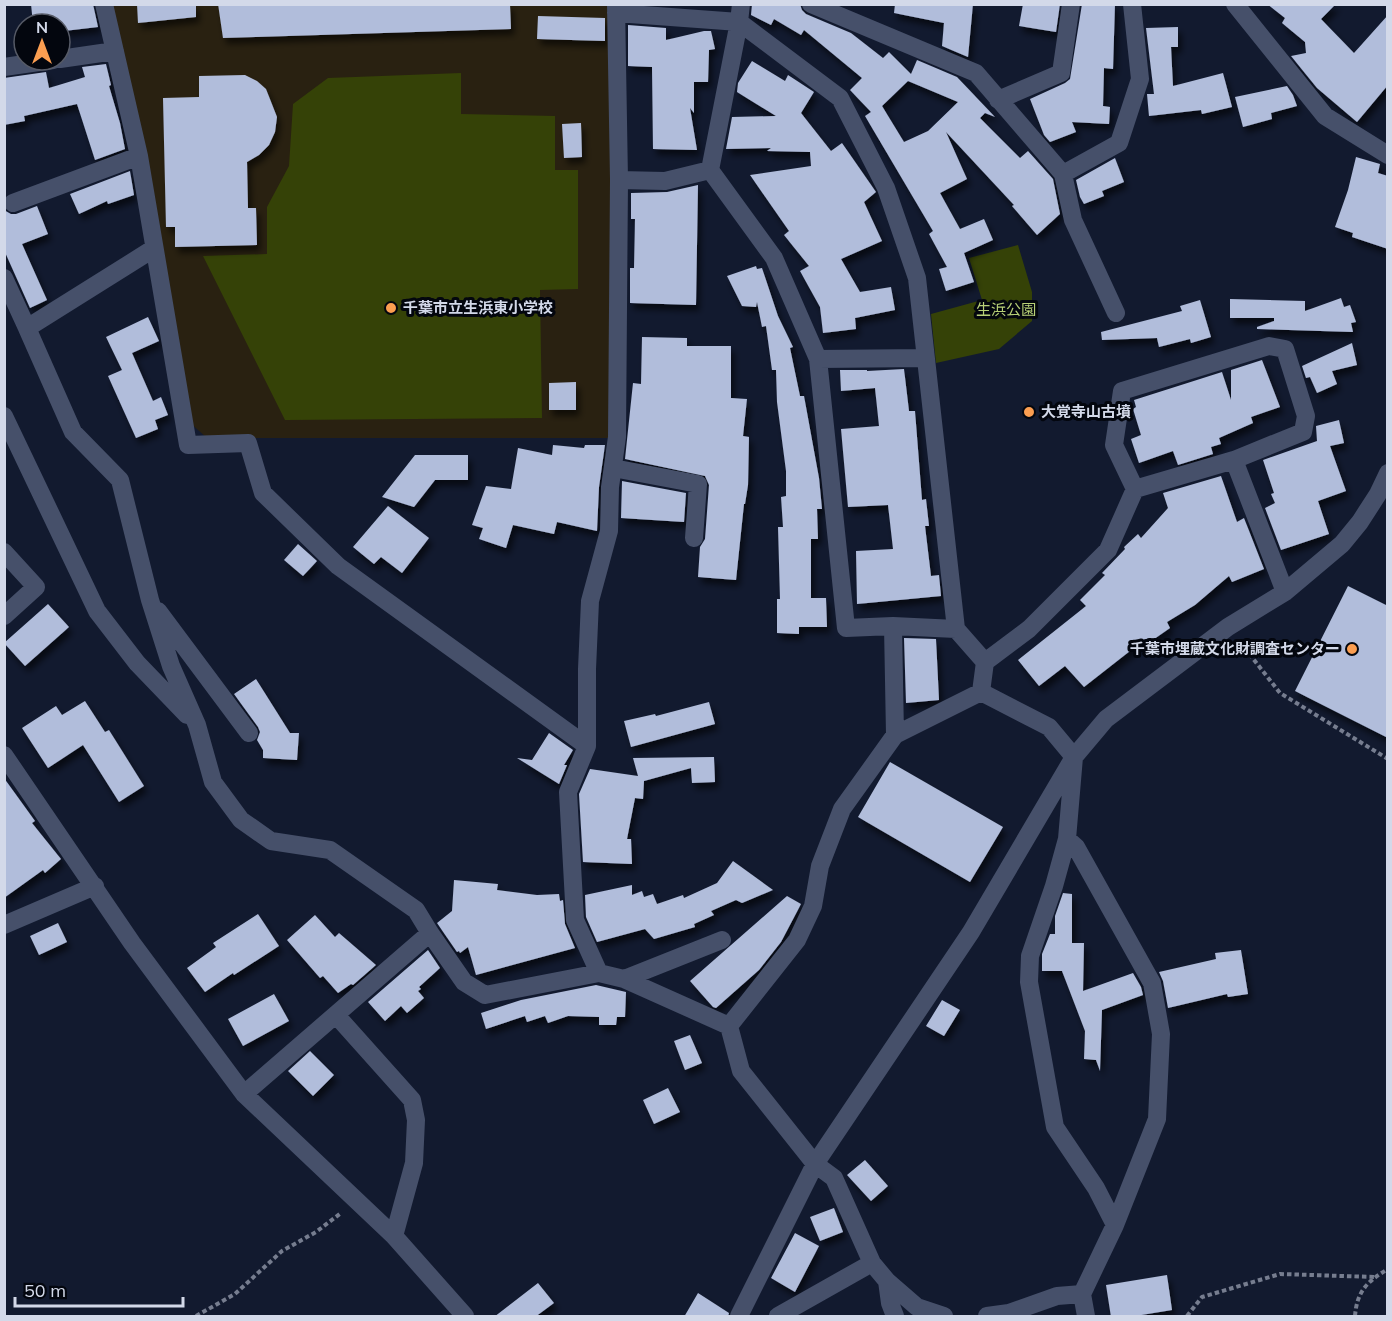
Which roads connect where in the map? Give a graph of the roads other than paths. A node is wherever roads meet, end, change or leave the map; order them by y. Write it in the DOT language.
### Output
graph roads {
  1 [pos="104,4"];
  2 [pos="811,4"];
  3 [pos="1071,4"];
  4 [pos="1132,4"];
  5 [pos="1235,4"];
  6 [pos="616,8"];
  7 [pos="740,13"];
  8 [pos="115,51"];
  9 [pos="72,57"];
  10 [pos="998,100"];
  11 [pos="1388,155"];
  12 [pos="139,156"];
  13 [pos="710,170"];
  14 [pos="1063,174"];
  15 [pos="620,180"];
  16 [pos="13,202"];
  17 [pos="153,249"];
  18 [pos="4,278"];
  19 [pos="1116,313"];
  20 [pos="27,328"];
  21 [pos="925,358"];
  22 [pos="818,359"];
  23 [pos="4,416"];
  24 [pos="1234,460"];
  25 [pos="613,468"];
  26 [pos="1388,473"];
  27 [pos="1135,489"];
  28 [pos="694,538"];
  29 [pos="4,552"];
  30 [pos="1285,592"];
  31 [pos="150,600"];
  32 [pos="4,616"];
  33 [pos="893,626"];
  34 [pos="957,629"];
  35 [pos="985,662"];
  36 [pos="981,692"];
  37 [pos="197,725"];
  38 [pos="249,732"];
  39 [pos="895,735"];
  40 [pos="587,746"];
  41 [pos="4,755"];
  42 [pos="1074,757"];
  43 [pos="1067,839"];
  44 [pos="95,886"];
  45 [pos="4,925"];
  46 [pos="430,933"];
  47 [pos="722,940"];
  48 [pos="599,973"];
  49 [pos="624,979"];
  50 [pos="336,1015"];
  51 [pos="729,1026"];
  52 [pos="244,1094"];
  53 [pos="814,1164"];
  54 [pos="1115,1225"];
  55 [pos="394,1236"];
  56 [pos="872,1263"];
  57 [pos="887,1281"];
  58 [pos="1082,1294"];
  59 [pos="465,1317"];
  60 [pos="739,1317"];
  61 [pos="778,1317"];
  62 [pos="895,1317"];
  63 [pos="944,1317"];
  64 [pos="987,1317"];
  65 [pos="1086,1317"];
  1 -- 8 [label="street"];
  2 -- 10 [label="street"];
  3 -- 10 [label="street"];
  4 -- 14 [label="street"];
  5 -- 11 [label="street"];
  6 -- 7 [label="street"];
  6 -- 15 [label="street"];
  7 -- 13 [label="street"];
  7 -- 21 [label="street"];
  8 -- 9 [label="street"];
  8 -- 12 [label="street"];
  10 -- 14 [label="street"];
  12 -- 16 [label="street"];
  12 -- 17 [label="street"];
  13 -- 15 [label="street"];
  13 -- 22 [label="street"];
  14 -- 19 [label="street"];
  15 -- 25 [label="street"];
  17 -- 20 [label="street"];
  17 -- 40 [label="street"];
  18 -- 20 [label="street"];
  20 -- 31 [label="street"];
  21 -- 22 [label="street"];
  21 -- 34 [label="street"];
  22 -- 33 [label="street"];
  23 -- 37 [label="street"];
  24 -- 27 [label="street"];
  24 -- 27 [label="street"];
  24 -- 30 [label="street"];
  25 -- 28 [label="street"];
  25 -- 40 [label="street"];
  26 -- 30 [label="street"];
  27 -- 35 [label="street"];
  29 -- 32 [label="street"];
  30 -- 42 [label="street"];
  31 -- 37 [label="street"];
  31 -- 38 [label="street"];
  33 -- 34 [label="street"];
  33 -- 39 [label="street"];
  34 -- 35 [label="street"];
  35 -- 36 [label="street"];
  36 -- 39 [label="street"];
  36 -- 42 [label="street"];
  37 -- 46 [label="street"];
  39 -- 51 [label="street"];
  40 -- 48 [label="street"];
  41 -- 44 [label="street"];
  42 -- 43 [label="street"];
  42 -- 53 [label="street"];
  43 -- 54 [label="street"];
  43 -- 54 [label="street"];
  44 -- 45 [label="street"];
  44 -- 52 [label="street"];
  46 -- 48 [label="street"];
  46 -- 50 [label="street"];
  47 -- 49 [label="street"];
  48 -- 49 [label="street"];
  49 -- 51 [label="street"];
  50 -- 52 [label="street"];
  50 -- 55 [label="street"];
  51 -- 53 [label="street"];
  52 -- 55 [label="street"];
  53 -- 56 [label="street"];
  53 -- 60 [label="street"];
  54 -- 58 [label="street"];
  55 -- 59 [label="street"];
  56 -- 57 [label="street"];
  56 -- 61 [label="street"];
  57 -- 62 [label="street"];
  57 -- 63 [label="street"];
  58 -- 64 [label="street"];
  58 -- 65 [label="street"];
}
